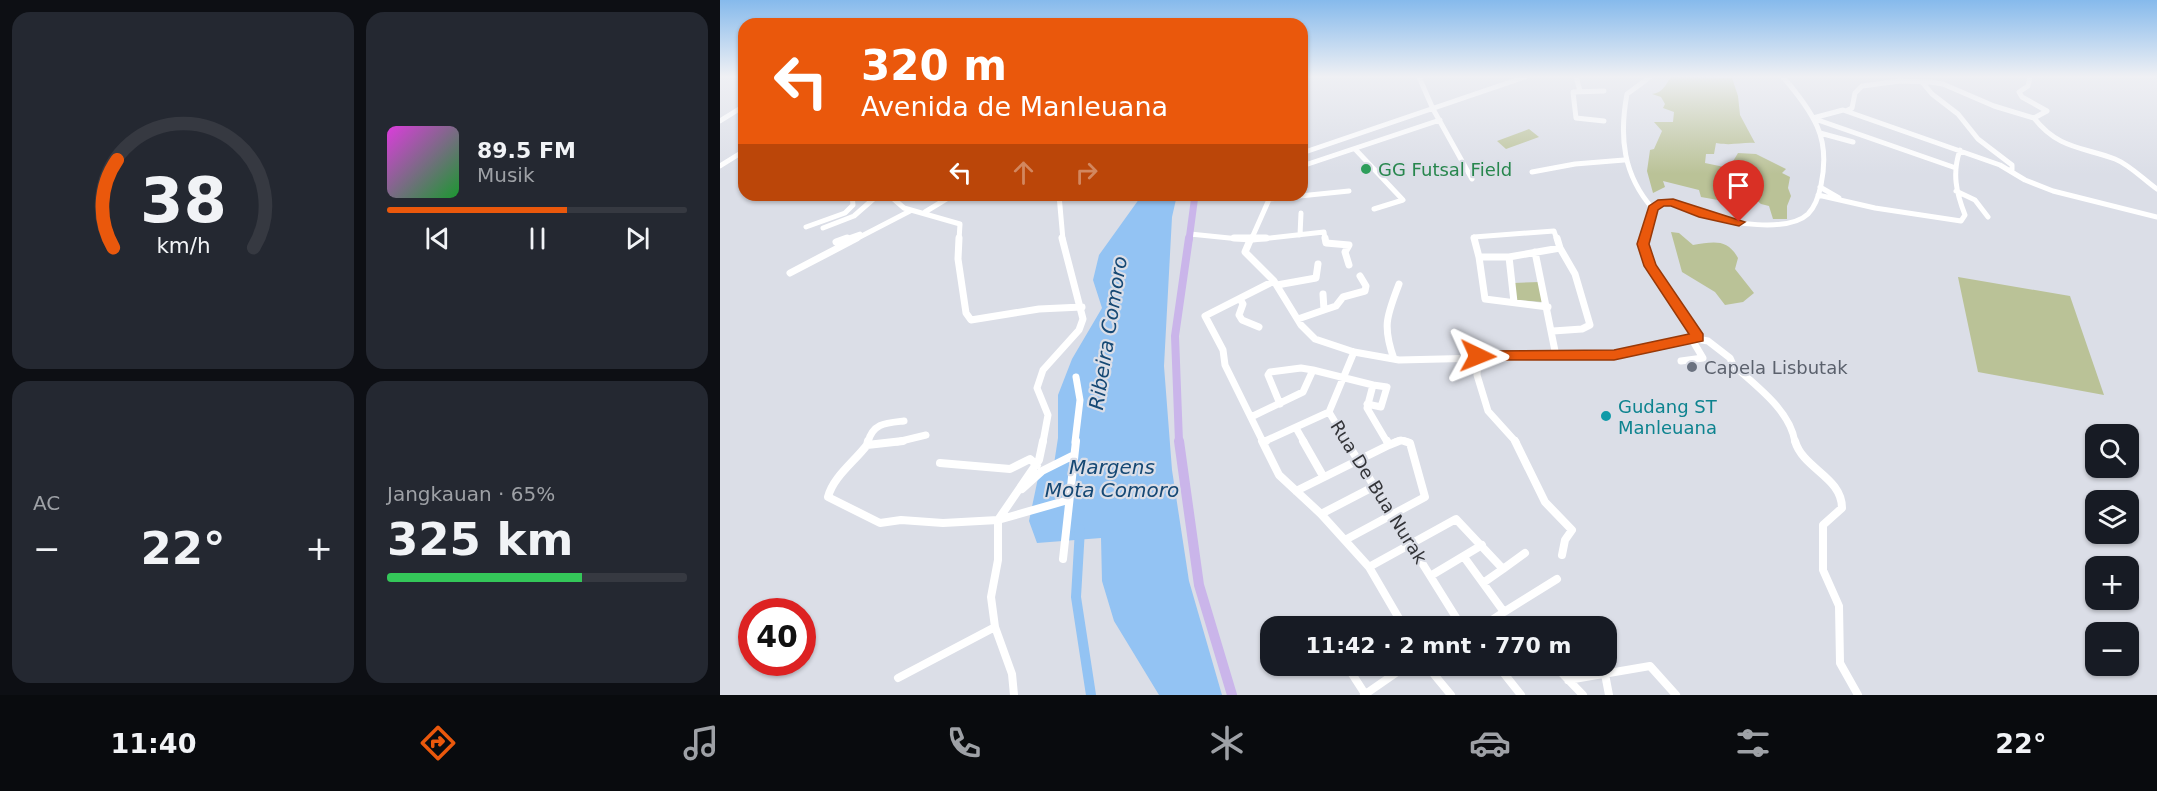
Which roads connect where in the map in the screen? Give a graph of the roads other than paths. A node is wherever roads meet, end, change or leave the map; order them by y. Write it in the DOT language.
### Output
graph roads {
  1 [pos="1432,109"];
  2 [pos="1433,109"];
  3 [pos="1575,109"];
  4 [pos="1623,109"];
  5 [pos="1807,109"];
  6 [pos="1849,109"];
  7 [pos="1952,109"];
  8 [pos="2005,109"];
  9 [pos="2044,109"];
  10 [pos="738,110"];
  11 [pos="1846,111"];
  12 [pos="1813,118"];
  13 [pos="2034,118"];
  14 [pos="1440,120"];
  15 [pos="720,121"];
  16 [pos="1604,121"];
  17 [pos="1821,133"];
  18 [pos="1853,142"];
  19 [pos="1355,149"];
  20 [pos="1960,150"];
  21 [pos="1308,151"];
  22 [pos="738,154"];
  23 [pos="1624,159"];
  24 [pos="1308,164"];
  25 [pos="720,166"];
  26 [pos="1953,167"];
  27 [pos="1532,172"];
  28 [pos="2012,172"];
  29 [pos="1472,178"];
  30 [pos="1820,187"];
  31 [pos="2157,189"];
  32 [pos="1348,191"];
  33 [pos="1956,191"];
  34 [pos="1308,194"];
  35 [pos="1818,195"];
  36 [pos="853,201"];
  37 [pos="871,201"];
  38 [pos="895,201"];
  39 [pos="943,201"];
  40 [pos="1059,201"];
  41 [pos="1194,201"];
  42 [pos="1268,201"];
  43 [pos="1843,201"];
  44 [pos="1653,208"];
  45 [pos="1374,209"];
  46 [pos="910,212"];
  47 [pos="925,212"];
  48 [pos="1301,213"];
  49 [pos="1988,217"];
  50 [pos="2157,217"];
  51 [pos="806,227"];
  52 [pos="823,228"];
  53 [pos="877,229"];
  54 [pos="1190,234"];
  55 [pos="1300,235"];
  56 [pos="1251,240"];
  57 [pos="836,242"];
  58 [pos="1560,248"];
  59 [pos="1535,252"];
  60 [pos="1479,257"];
  61 [pos="1509,257"];
  62 [pos="1318,264"];
  63 [pos="1349,265"];
  64 [pos="790,273"];
  65 [pos="1360,276"];
  66 [pos="1276,283"];
  67 [pos="1399,284"];
  68 [pos="1323,294"];
  69 [pos="1240,298"];
  70 [pos="1514,302"];
  71 [pos="1082,307"];
  72 [pos="1548,307"];
  73 [pos="1324,310"];
  74 [pos="1298,319"];
  75 [pos="1259,327"];
  76 [pos="1553,331"];
  77 [pos="1694,338"];
  78 [pos="1354,352"];
  79 [pos="1478,356"];
  80 [pos="1556,356"];
  81 [pos="1394,359"];
  82 [pos="1681,361"];
  83 [pos="1313,370"];
  84 [pos="1076,376"];
  85 [pos="1343,378"];
  86 [pos="1372,384"];
  87 [pos="1280,404"];
  88 [pos="1367,404"];
  89 [pos="1329,412"];
  90 [pos="1251,417"];
  91 [pos="904,421"];
  92 [pos="1296,428"];
  93 [pos="926,435"];
  94 [pos="1263,442"];
  95 [pos="867,445"];
  96 [pos="1389,445"];
  97 [pos="1072,456"];
  98 [pos="1357,460"];
  99 [pos="940,463"];
  100 [pos="1037,465"];
  101 [pos="1323,476"];
  102 [pos="1373,487"];
  103 [pos="1296,491"];
  104 [pos="1068,500"];
  105 [pos="1011,503"];
  106 [pos="1321,514"];
  107 [pos="1391,516"];
  108 [pos="999,520"];
  109 [pos="1345,540"];
  110 [pos="1410,544"];
  111 [pos="1482,545"];
  112 [pos="1525,553"];
  113 [pos="1562,555"];
  114 [pos="1464,557"];
  115 [pos="1063,559"];
  116 [pos="1369,567"];
  117 [pos="1503,569"];
  118 [pos="1431,575"];
  119 [pos="1557,579"];
  120 [pos="1483,583"];
  121 [pos="1504,612"];
  122 [pos="1398,616"];
  123 [pos="1455,616"];
  124 [pos="1498,616"];
  125 [pos="995,627"];
  126 [pos="1617,672"];
  127 [pos="1353,676"];
  128 [pos="1392,676"];
  129 [pos="1435,676"];
  130 [pos="1507,676"];
  131 [pos="1564,676"];
  132 [pos="1593,676"];
  133 [pos="1605,676"];
  134 [pos="898,678"];
  135 [pos="1568,680"];
  136 [pos="1014,695"];
  137 [pos="1232,695"];
  138 [pos="1364,695"];
  139 [pos="1451,695"];
  140 [pos="1521,695"];
  141 [pos="1583,695"];
  142 [pos="1609,695"];
  143 [pos="1676,695"];
  144 [pos="1858,695"];
  1 -- 21 [label="street"];
  2 -- 14 [label="street"];
  3 -- 16 [label="street"];
  4 -- 23 [label="street"];
  5 -- 12 [label="street"];
  6 -- 11 [label="street"];
  7 -- 28 [label="street"];
  8 -- 13 [label="street"];
  9 -- 13 [label="street"];
  10 -- 15 [label="street"];
  11 -- 12 [label="street"];
  11 -- 20 [label="street"];
  12 -- 17 [label="street"];
  12 -- 26 [label="street"];
  13 -- 31 [label="street"];
  14 -- 19 [label="street"];
  14 -- 29 [label="street"];
  17 -- 18 [label="street"];
  17 -- 30 [label="street"];
  19 -- 24 [label="street"];
  19 -- 45 [label="street"];
  20 -- 26 [label="street"];
  20 -- 28 [label="street"];
  22 -- 25 [label="street"];
  23 -- 27 [label="street"];
  23 -- 44 [label="street"];
  26 -- 33 [label="street"];
  28 -- 50 [label="street"];
  30 -- 35 [label="street"];
  30 -- 43 [label="street"];
  32 -- 34 [label="street"];
  33 -- 43 [label="street"];
  33 -- 49 [label="street"];
  35 -- 43 [label="street"];
  35 -- 44 [label="street"];
  36 -- 51 [label="street"];
  37 -- 52 [label="street"];
  38 -- 46 [label="street"];
  39 -- 47 [label="street"];
  40 -- 71 [label="street"];
  41 -- 54 [label="main road"];
  42 -- 56 [label="street"];
  44 -- 77 [label="street"];
  46 -- 47 [label="street"];
  46 -- 53 [label="street"];
  47 -- 71 [label="street"];
  48 -- 55 [label="street"];
  53 -- 57 [label="street"];
  53 -- 64 [label="street"];
  54 -- 56 [label="street"];
  54 -- 137 [label="main road"];
  55 -- 56 [label="street"];
  55 -- 63 [label="street"];
  56 -- 66 [label="street"];
  58 -- 59 [label="street"];
  58 -- 60 [label="street"];
  58 -- 76 [label="street"];
  59 -- 61 [label="street"];
  59 -- 72 [label="street"];
  60 -- 61 [label="street"];
  60 -- 70 [label="street"];
  61 -- 70 [label="street"];
  62 -- 66 [label="street"];
  65 -- 73 [label="street"];
  66 -- 69 [label="street"];
  66 -- 74 [label="street"];
  67 -- 81 [label="street"];
  68 -- 73 [label="street"];
  69 -- 75 [label="street"];
  69 -- 90 [label="street"];
  70 -- 72 [label="street"];
  71 -- 100 [label="street"];
  72 -- 76 [label="street"];
  73 -- 74 [label="street"];
  74 -- 78 [label="street"];
  76 -- 80 [label="street"];
  77 -- 80 [label="street"];
  77 -- 82 [label="street"];
  77 -- 144 [label="street"];
  78 -- 81 [label="street"];
  78 -- 85 [label="street, Rua De Bua Nurak"];
  79 -- 80 [label="street"];
  79 -- 81 [label="street"];
  79 -- 113 [label="street"];
  83 -- 85 [label="street"];
  83 -- 87 [label="street"];
  83 -- 87 [label="street"];
  84 -- 97 [label="street"];
  85 -- 86 [label="street"];
  85 -- 89 [label="street, Rua De Bua Nurak"];
  86 -- 88 [label="street"];
  86 -- 88 [label="street"];
  87 -- 90 [label="street"];
  88 -- 96 [label="street"];
  89 -- 92 [label="street"];
  89 -- 98 [label="street, Rua De Bua Nurak"];
  90 -- 94 [label="street"];
  91 -- 95 [label="street"];
  92 -- 94 [label="street"];
  92 -- 101 [label="street"];
  93 -- 95 [label="street"];
  94 -- 103 [label="street"];
  95 -- 108 [label="street"];
  96 -- 98 [label="street"];
  96 -- 107 [label="street"];
  97 -- 104 [label="street"];
  97 -- 105 [label="street"];
  98 -- 101 [label="street"];
  98 -- 102 [label="street, Rua De Bua Nurak"];
  99 -- 100 [label="street"];
  100 -- 105 [label="street"];
  101 -- 103 [label="street"];
  102 -- 106 [label="street"];
  102 -- 107 [label="street, Rua De Bua Nurak"];
  103 -- 106 [label="street"];
  104 -- 108 [label="street"];
  104 -- 115 [label="street"];
  105 -- 108 [label="street"];
  106 -- 109 [label="street"];
  107 -- 109 [label="street"];
  107 -- 110 [label="street, Rua De Bua Nurak"];
  108 -- 125 [label="street"];
  109 -- 116 [label="street"];
  110 -- 111 [label="street"];
  110 -- 116 [label="street"];
  110 -- 118 [label="street, Rua De Bua Nurak"];
  111 -- 114 [label="street"];
  111 -- 117 [label="street"];
  112 -- 117 [label="street"];
  114 -- 118 [label="street"];
  114 -- 120 [label="street"];
  116 -- 122 [label="street"];
  117 -- 120 [label="street"];
  118 -- 123 [label="street, Rua De Bua Nurak"];
  119 -- 121 [label="street"];
  120 -- 121 [label="street"];
  121 -- 124 [label="street"];
  125 -- 134 [label="street"];
  125 -- 136 [label="street"];
  126 -- 143 [label="street"];
  127 -- 138 [label="street"];
  128 -- 138 [label="street"];
  129 -- 139 [label="street"];
  130 -- 140 [label="street"];
  131 -- 135 [label="street"];
  132 -- 135 [label="street"];
  133 -- 142 [label="street"];
  135 -- 141 [label="street"];
}
